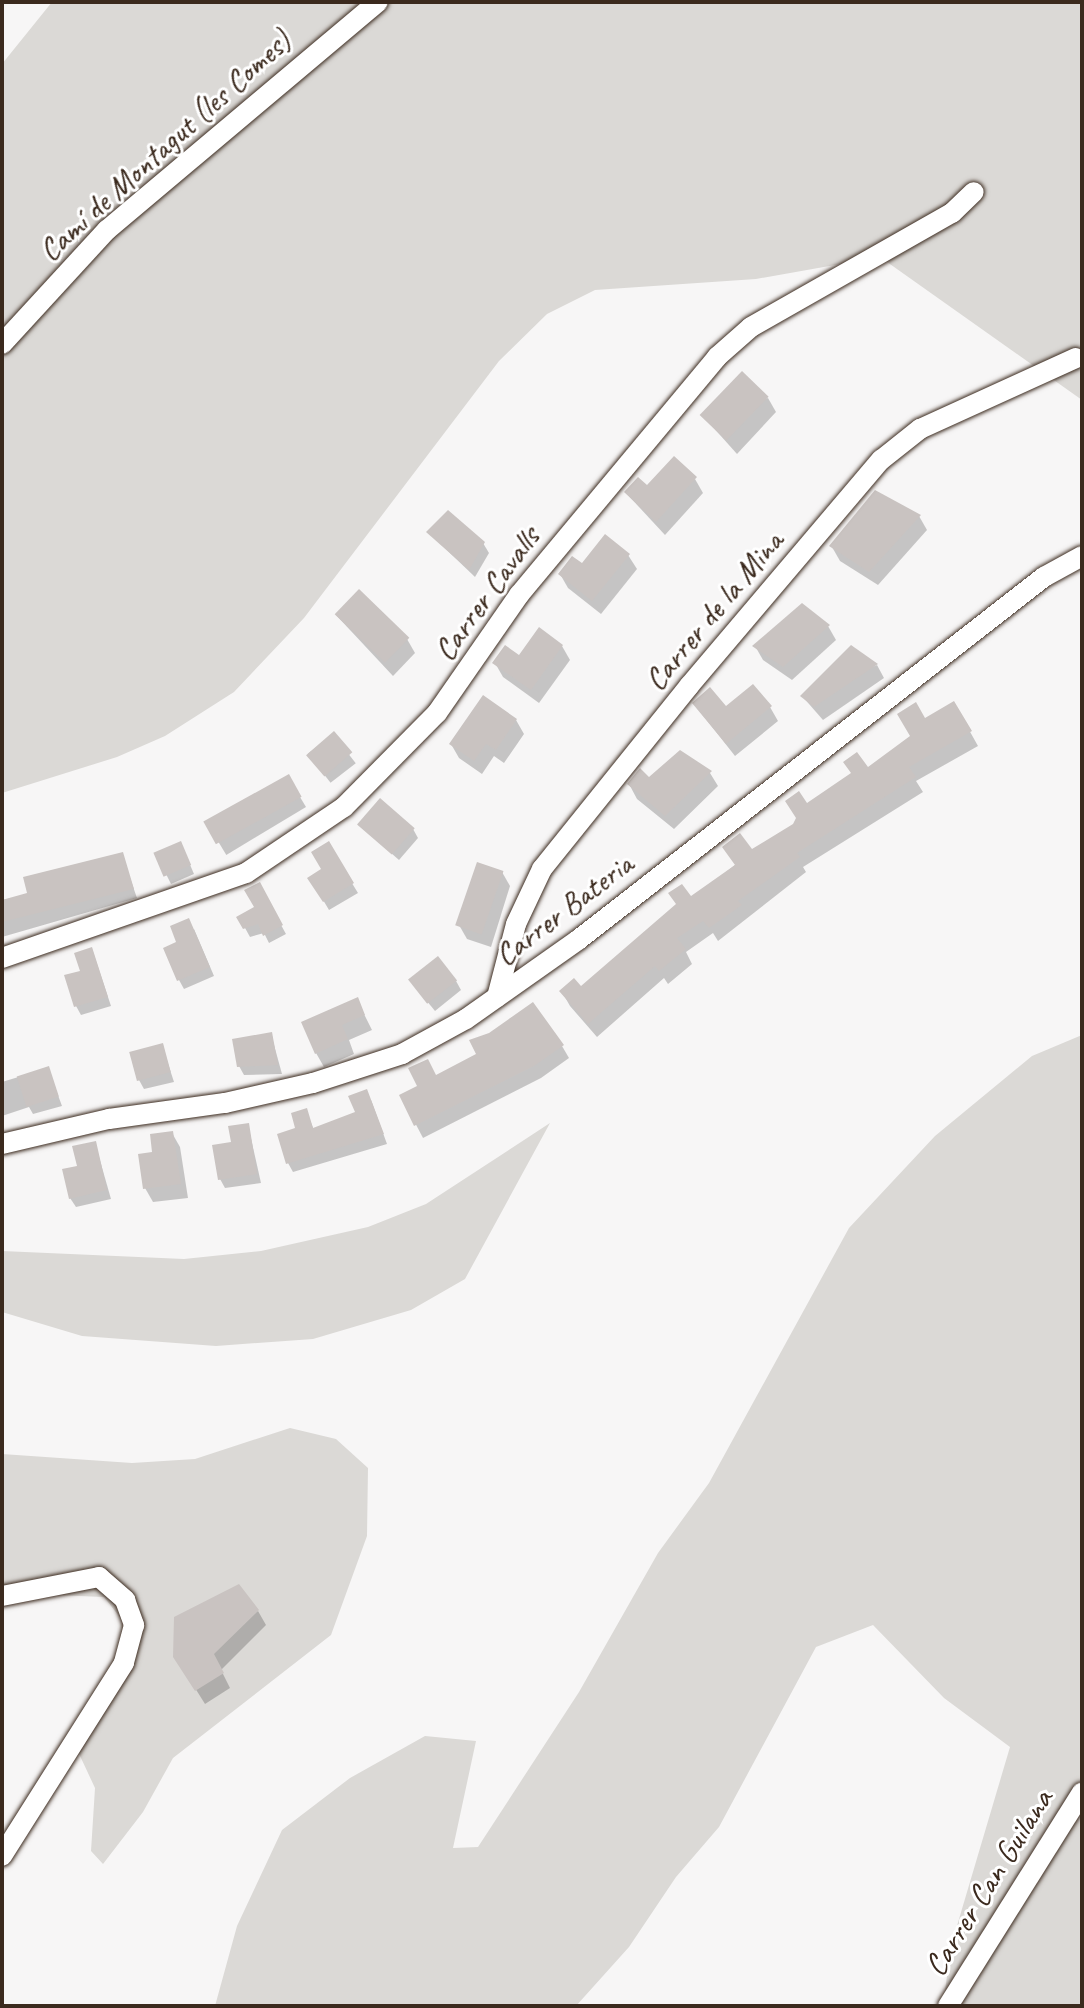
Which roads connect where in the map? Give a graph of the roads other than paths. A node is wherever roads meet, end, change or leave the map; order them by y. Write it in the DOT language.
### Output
graph roads {
  1 [pos="378,2"];
  2 [pos="974,192"];
  3 [pos="2,344"];
  4 [pos="1076,358"];
  5 [pos="1082,556"];
  6 [pos="2,958"];
  7 [pos="497,997"];
  8 [pos="2,1144"];
  9 [pos="2,1596"];
  10 [pos="1082,1792"];
  11 [pos="2,1856"];
  12 [pos="948,2006"];
  1 -- 3 [label="street, Camí de Montagut (les Comes)"];
  2 -- 6 [label="street, Carrer Cavalls"];
  4 -- 7 [label="street, Carrer de la Mina"];
  5 -- 7 [label="street, Carrer Bateria"];
  7 -- 8 [label="street, Carrer Bateria"];
  9 -- 11 [label="street"];
  10 -- 12 [label="street, Carrer Can Guilana"];
}
